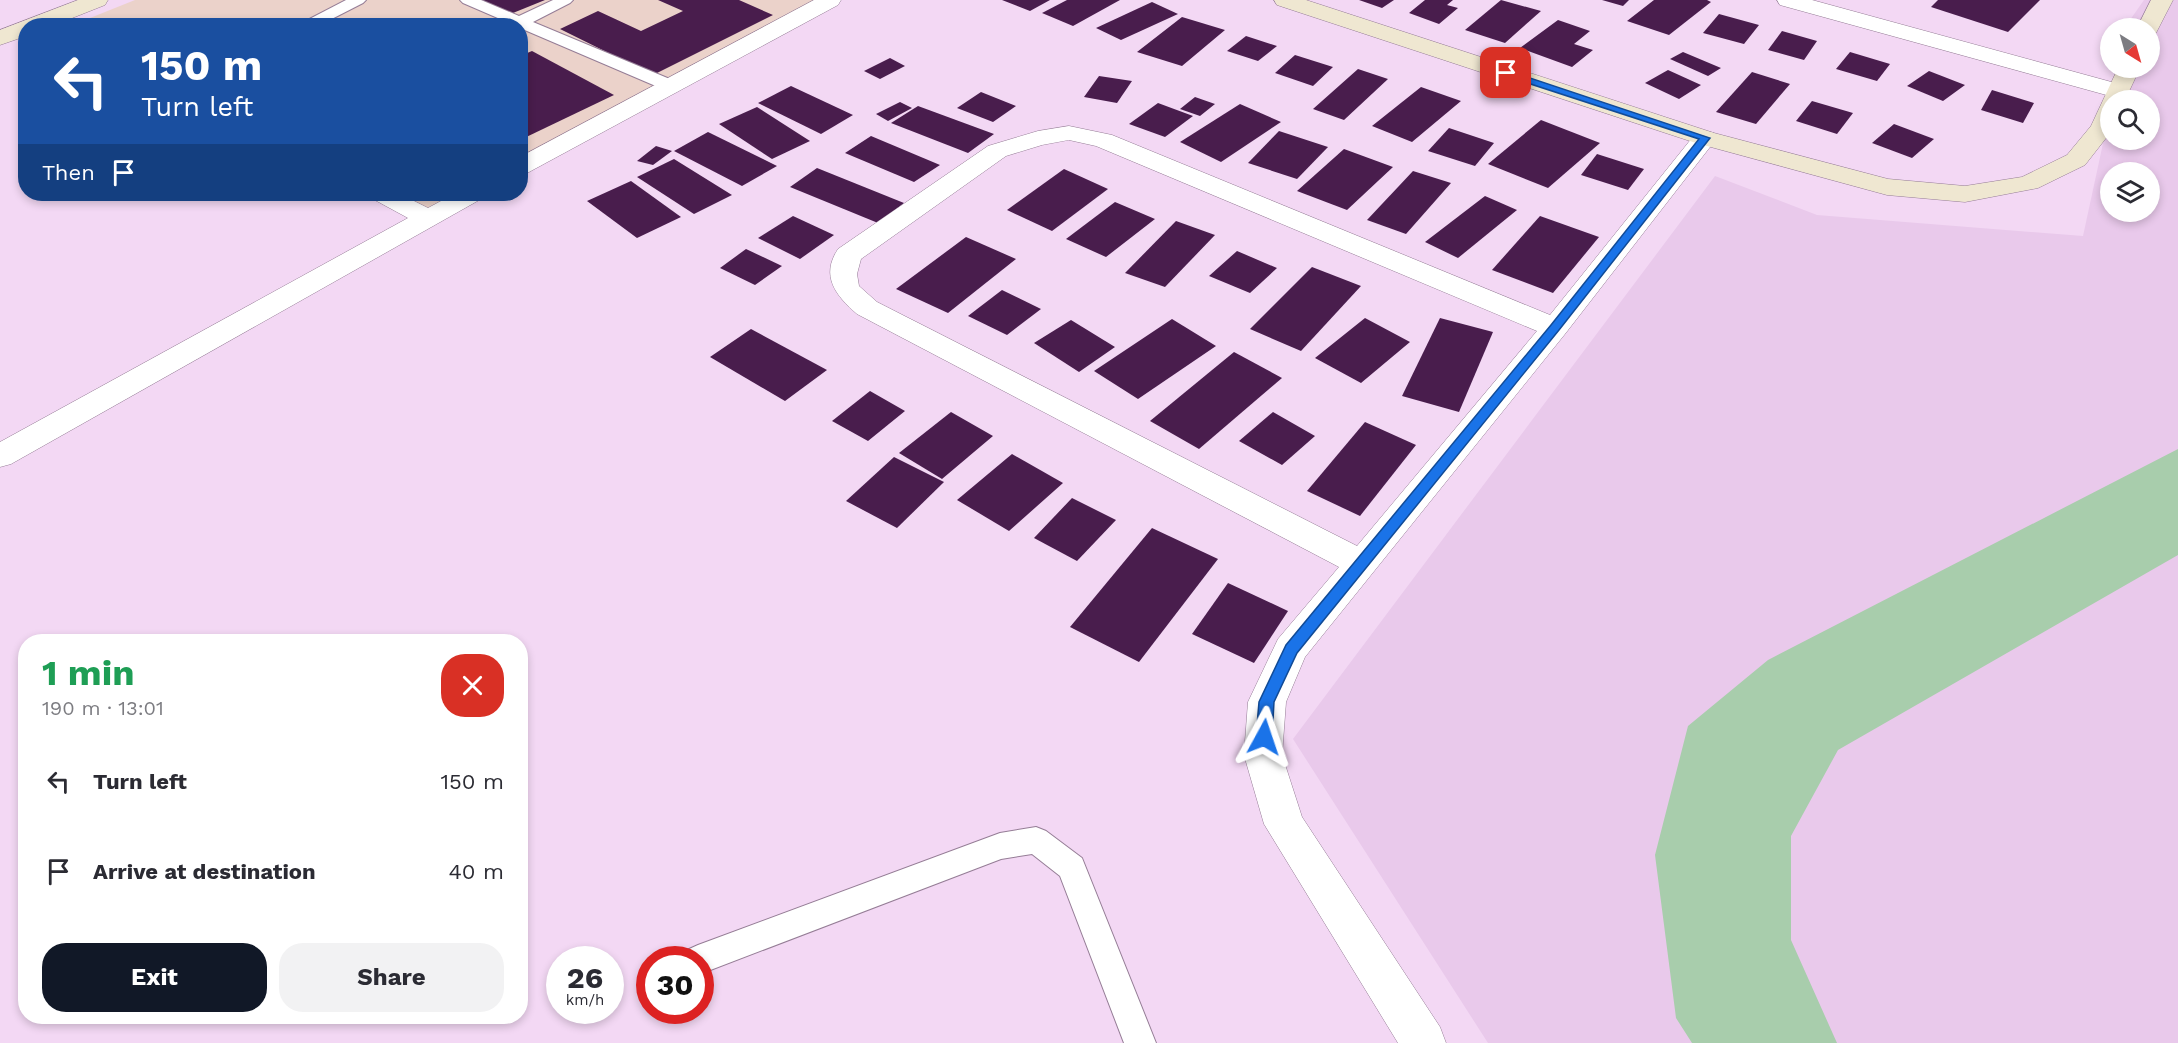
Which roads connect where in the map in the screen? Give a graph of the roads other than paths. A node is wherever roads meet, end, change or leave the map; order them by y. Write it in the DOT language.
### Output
graph roads {
  1 [pos="97,0"];
  2 [pos="358,0"];
  3 [pos="468,0"];
  4 [pos="565,0"];
  5 [pos="830,0"];
  6 [pos="1285,0"];
  7 [pos="1788,0"];
  8 [pos="2162,0"];
  9 [pos="69,18"];
  10 [pos="321,18"];
  11 [pos="505,18"];
  12 [pos="528,18"];
  13 [pos="2153,18"];
  14 [pos="528,28"];
  15 [pos="18,31"];
  16 [pos="0,38"];
  17 [pos="671,86"];
  18 [pos="2100,96"];
  19 [pos="2100,130"];
  20 [pos="1705,138"];
  21 [pos="528,163"];
  22 [pos="395,201"];
  23 [pos="459,201"];
  24 [pos="427,218"];
  25 [pos="1555,328"];
  26 [pos="0,456"];
  27 [pos="1361,563"];
  28 [pos="714,954"];
  29 [pos="1140,1043"];
  30 [pos="1424,1043"];
  1 -- 9 [label="street"];
  2 -- 10 [label="lane"];
  3 -- 11 [label="lane"];
  4 -- 12 [label="lane"];
  5 -- 17 [label="street"];
  6 -- 20 [label="street"];
  7 -- 18 [label="street"];
  8 -- 13 [label="street"];
  14 -- 17 [label="lane"];
  15 -- 16 [label="street"];
  17 -- 21 [label="street"];
  19 -- 20 [label="street"];
  20 -- 25 [label="street"];
  22 -- 24 [label="street"];
  23 -- 24 [label="street"];
  24 -- 26 [label="street"];
  25 -- 27 [label="street"];
  25 -- 27 [label="street"];
  27 -- 30 [label="street"];
  28 -- 29 [label="lane"];
}
